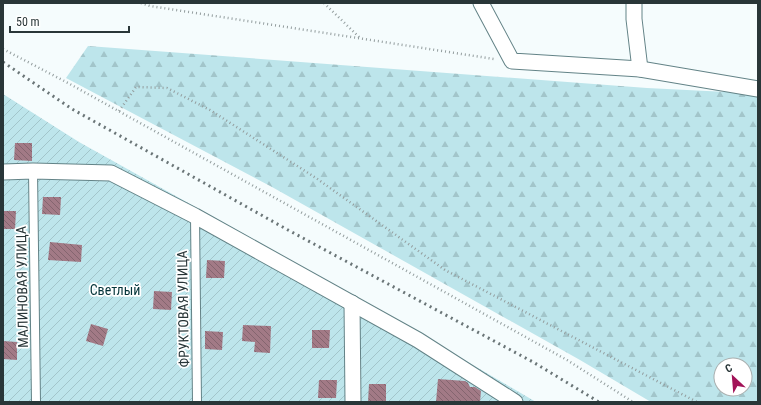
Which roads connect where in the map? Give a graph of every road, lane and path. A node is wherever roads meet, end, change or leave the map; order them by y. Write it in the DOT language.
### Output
graph roads {
  1 [pos="141,3"];
  2 [pos="324,3"];
  3 [pos="481,3"];
  4 [pos="634,3"];
  5 [pos="360,38"];
  6 [pos="3,49"];
  7 [pos="512,61"];
  8 [pos="640,69"];
  9 [pos="758,89"];
  10 [pos="119,111"];
  11 [pos="33,171"];
  12 [pos="3,172"];
  13 [pos="195,216"];
  14 [pos="352,303"];
  15 [pos="36,402"];
  16 [pos="197,402"];
  17 [pos="353,402"];
  18 [pos="513,402"];
  19 [pos="633,402"];
  20 [pos="697,402"];
  1 -- 5 [label="path"];
  2 -- 5 [label="path"];
  3 -- 7 [label="street"];
  4 -- 8 [label="street"];
  5 -- 7 [label="path"];
  6 -- 10 [label="path"];
  7 -- 8 [label="street"];
  8 -- 9 [label="street"];
  10 -- 19 [label="path"];
  10 -- 20 [label="path"];
  11 -- 12 [label="street"];
  11 -- 13 [label="street"];
  11 -- 15 [label="lane, МАЛИНОВАЯ УЛИЦА"];
  13 -- 14 [label="street"];
  13 -- 16 [label="lane, ФРУКТОВАЯ УЛИЦА"];
  14 -- 17 [label="street"];
  14 -- 18 [label="street"];
}
